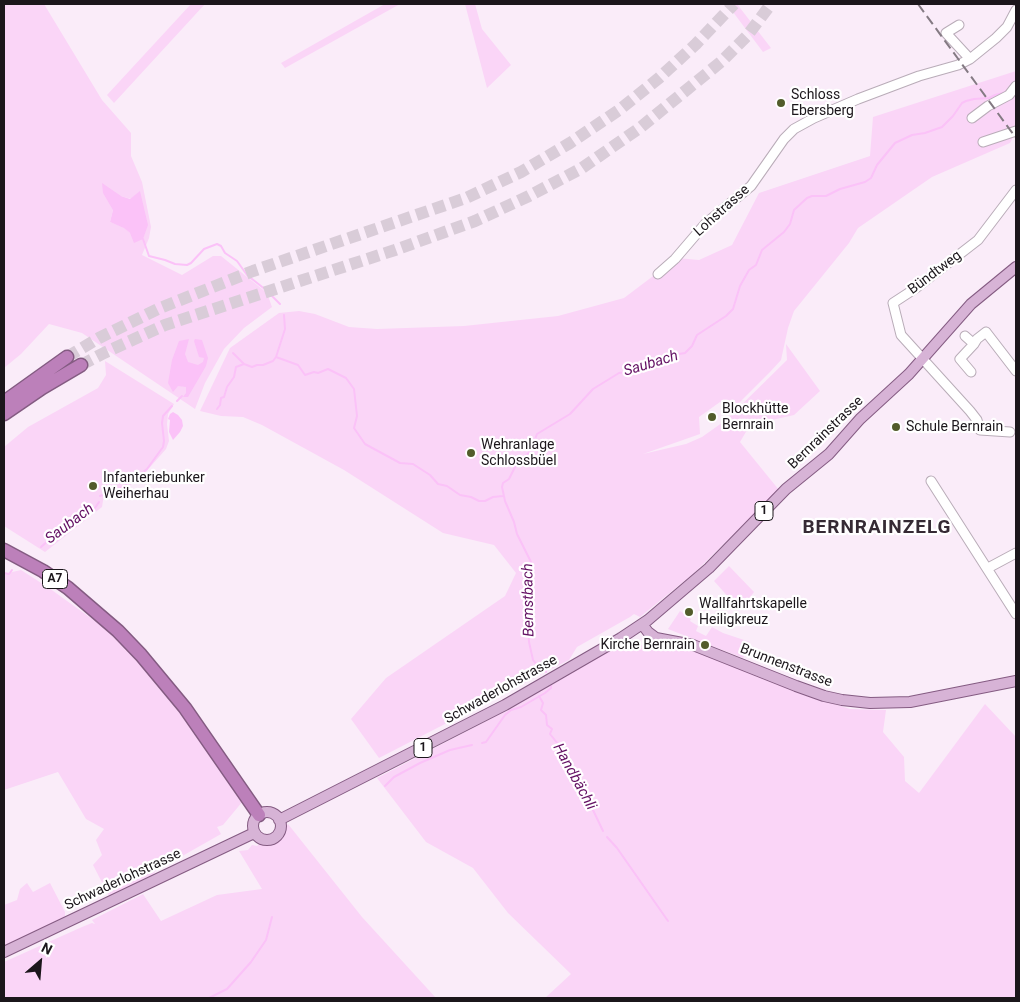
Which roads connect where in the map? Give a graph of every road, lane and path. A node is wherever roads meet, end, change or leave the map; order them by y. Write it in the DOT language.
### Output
graph roads {
  1 [pos="1016,10"];
  2 [pos="959,25"];
  3 [pos="970,59"];
  4 [pos="1013,90"];
  5 [pos="972,118"];
  6 [pos="1016,131"];
  7 [pos="984,142"];
  8 [pos="1016,190"];
  9 [pos="1016,267"];
  10 [pos="658,274"];
  11 [pos="965,336"];
  12 [pos="974,344"];
  13 [pos="67,358"];
  14 [pos="923,360"];
  15 [pos="81,365"];
  16 [pos="1016,371"];
  17 [pos="971,372"];
  18 [pos="4,402"];
  19 [pos="4,414"];
  20 [pos="1010,432"];
  21 [pos="931,481"];
  22 [pos="4,541"];
  23 [pos="4,550"];
  24 [pos="1016,553"];
  25 [pos="4,555"];
  26 [pos="988,568"];
  27 [pos="68,588"];
  28 [pos="1016,614"];
  29 [pos="101,616"];
  30 [pos="645,622"];
  31 [pos="627,634"];
  32 [pos="1016,681"];
  33 [pos="259,815"];
  34 [pos="279,820"];
  35 [pos="254,833"];
  36 [pos="4,952"];
  1 -- 3 [label="street, Lohstrasse"];
  2 -- 3 [label="street"];
  3 -- 10 [label="street, Lohstrasse"];
  4 -- 5 [label="street"];
  6 -- 7 [label="street"];
  8 -- 14 [label="street, Bündtweg"];
  9 -- 14 [label="main road, Bernrainstrasse / 1"];
  11 -- 12 [label="street"];
  12 -- 16 [label="street"];
  12 -- 17 [label="street"];
  13 -- 18 [label="highway"];
  14 -- 20 [label="street"];
  14 -- 30 [label="main road, Bernrainstrasse / 1"];
  15 -- 19 [label="highway"];
  21 -- 26 [label="street"];
  22 -- 27 [label="highway, A7"];
  23 -- 27 [label="highway, A7"];
  24 -- 26 [label="street"];
  25 -- 29 [label="highway, A7"];
  26 -- 28 [label="street"];
  27 -- 29 [label="highway, A7"];
  29 -- 33 [label="highway"];
  30 -- 31 [label="main road, Bernrainstrasse / 1"];
  30 -- 32 [label="main road, Brunnenstrasse"];
  31 -- 34 [label="main road, Schwaderlohstrasse / 1"];
  33 -- 34 [label="main road"];
  33 -- 35 [label="main road"];
  34 -- 35 [label="main road"];
  35 -- 36 [label="main road, Schwaderlohstrasse"];
}
